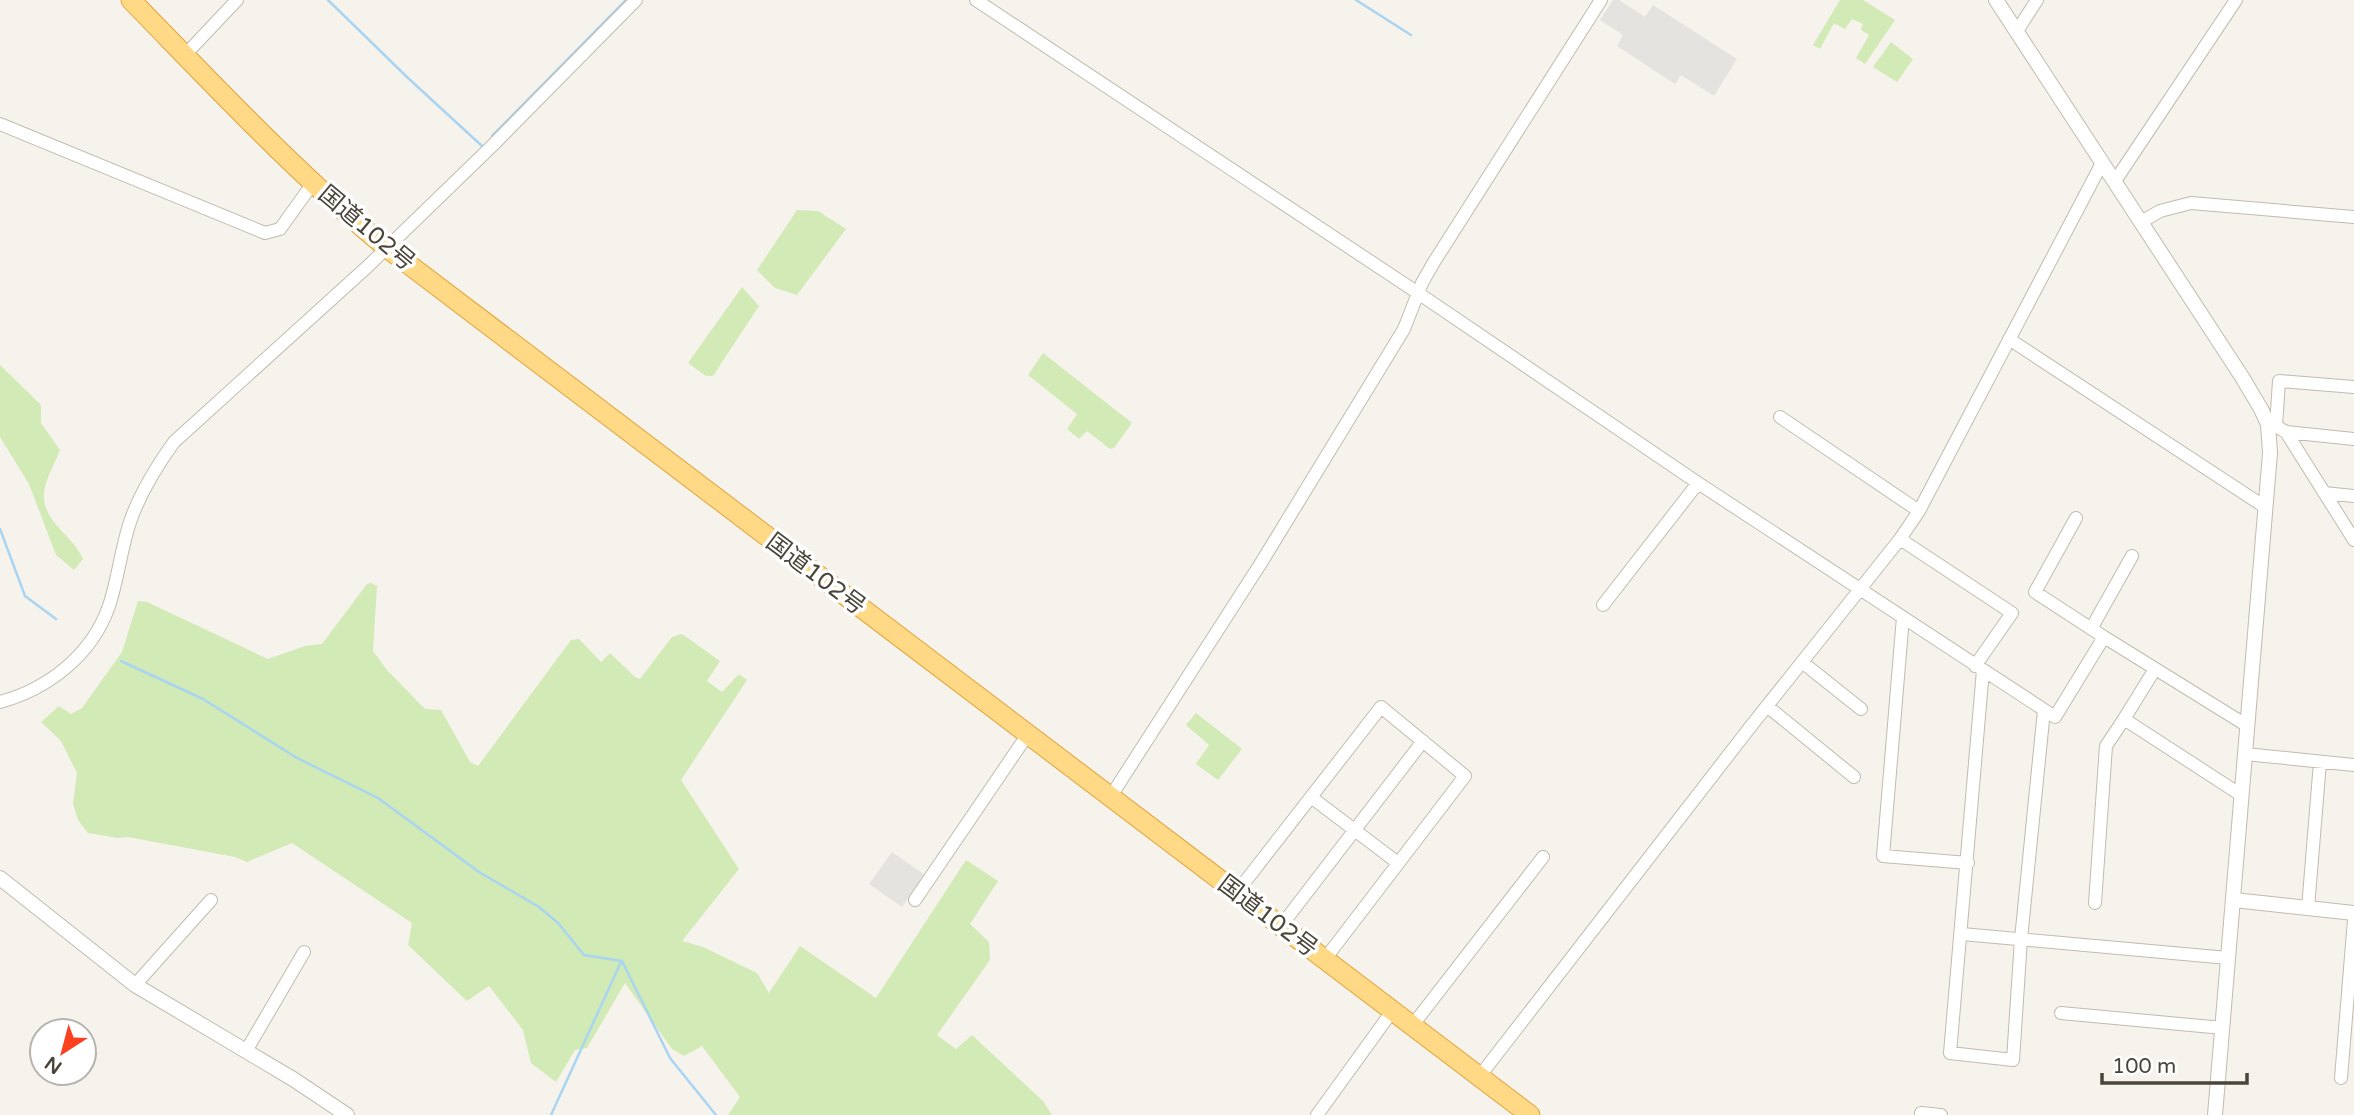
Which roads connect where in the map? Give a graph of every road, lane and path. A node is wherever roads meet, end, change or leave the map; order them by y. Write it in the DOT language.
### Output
graph roads {
  1 [pos="131,0"];
  2 [pos="237,0"];
  3 [pos="636,0"];
  4 [pos="976,0"];
  5 [pos="1601,0"];
  6 [pos="1996,0"];
  7 [pos="2037,0"];
  8 [pos="2236,0"];
  9 [pos="2017,32"];
  10 [pos="184,55"];
  11 [pos="0,124"];
  12 [pos="2102,163"];
  13 [pos="2115,181"];
  14 [pos="313,183"];
  15 [pos="2354,217"];
  16 [pos="2141,222"];
  17 [pos="387,248"];
  18 [pos="1418,293"];
  19 [pos="2009,339"];
  20 [pos="2354,387"];
  21 [pos="1780,417"];
  22 [pos="2276,427"];
  23 [pos="2354,439"];
  24 [pos="1698,482"];
  25 [pos="2324,493"];
  26 [pos="2354,496"];
  27 [pos="2265,507"];
  28 [pos="1919,511"];
  29 [pos="2076,518"];
  30 [pos="1900,539"];
  31 [pos="2354,540"];
  32 [pos="2132,556"];
  33 [pos="1861,591"];
  34 [pos="1603,605"];
  35 [pos="1903,617"];
  36 [pos="2091,629"];
  37 [pos="2104,638"];
  38 [pos="1802,663"];
  39 [pos="1979,668"];
  40 [pos="2155,669"];
  41 [pos="0,702"];
  42 [pos="1767,706"];
  43 [pos="1861,709"];
  44 [pos="2044,710"];
  45 [pos="2124,719"];
  46 [pos="2246,725"];
  47 [pos="1028,734"];
  48 [pos="1423,741"];
  49 [pos="2245,754"];
  50 [pos="2320,762"];
  51 [pos="2354,765"];
  52 [pos="1854,777"];
  53 [pos="2241,795"];
  54 [pos="1111,796"];
  55 [pos="1311,797"];
  56 [pos="1355,830"];
  57 [pos="1543,857"];
  58 [pos="1398,863"];
  59 [pos="1968,863"];
  60 [pos="0,878"];
  61 [pos="1237,892"];
  62 [pos="211,900"];
  63 [pos="915,900"];
  64 [pos="2234,900"];
  65 [pos="2095,903"];
  66 [pos="2308,908"];
  67 [pos="2354,913"];
  68 [pos="2354,920"];
  69 [pos="1281,926"];
  70 [pos="1962,934"];
  71 [pos="2021,939"];
  72 [pos="304,952"];
  73 [pos="2228,958"];
  74 [pos="1325,959"];
  75 [pos="135,985"];
  76 [pos="1392,1010"];
  77 [pos="2061,1013"];
  78 [pos="1412,1026"];
  79 [pos="2223,1028"];
  80 [pos="246,1051"];
  81 [pos="1479,1077"];
  82 [pos="2341,1078"];
  83 [pos="337,1112"];
  84 [pos="1921,1113"];
  85 [pos="1318,1115"];
  86 [pos="1530,1115"];
  87 [pos="1941,1115"];
  88 [pos="2215,1115"];
  1 -- 10 [label="highway, 国道102号"];
  2 -- 10 [label="street"];
  3 -- 17 [label="street"];
  4 -- 18 [label="street"];
  5 -- 18 [label="street"];
  6 -- 9 [label="street"];
  7 -- 9 [label="street"];
  8 -- 13 [label="street"];
  9 -- 12 [label="street"];
  10 -- 14 [label="highway, 国道102号"];
  11 -- 14 [label="street"];
  12 -- 13 [label="street"];
  12 -- 19 [label="street"];
  13 -- 16 [label="street"];
  14 -- 17 [label="highway, 国道102号"];
  15 -- 16 [label="street"];
  16 -- 22 [label="street"];
  17 -- 41 [label="street"];
  17 -- 47 [label="highway, 国道102号"];
  18 -- 24 [label="street"];
  18 -- 54 [label="street"];
  19 -- 27 [label="street"];
  19 -- 28 [label="street"];
  20 -- 22 [label="street"];
  21 -- 28 [label="street"];
  22 -- 23 [label="street"];
  22 -- 25 [label="street"];
  22 -- 27 [label="street"];
  24 -- 33 [label="street"];
  24 -- 34 [label="street"];
  25 -- 26 [label="street"];
  25 -- 31 [label="street"];
  27 -- 46 [label="street"];
  28 -- 30 [label="street"];
  29 -- 36 [label="street"];
  30 -- 33 [label="street"];
  30 -- 39 [label="street"];
  32 -- 36 [label="street"];
  33 -- 35 [label="street"];
  33 -- 38 [label="street"];
  35 -- 39 [label="street"];
  35 -- 59 [label="street"];
  36 -- 37 [label="street"];
  37 -- 40 [label="street"];
  37 -- 44 [label="street"];
  38 -- 42 [label="street"];
  38 -- 43 [label="street"];
  39 -- 44 [label="street"];
  39 -- 59 [label="street"];
  40 -- 45 [label="street"];
  40 -- 46 [label="street"];
  42 -- 52 [label="street"];
  42 -- 81 [label="street"];
  44 -- 71 [label="street"];
  45 -- 53 [label="street"];
  45 -- 65 [label="street"];
  46 -- 49 [label="street"];
  47 -- 54 [label="highway, 国道102号"];
  47 -- 63 [label="street"];
  48 -- 55 [label="street"];
  48 -- 56 [label="street"];
  48 -- 58 [label="street"];
  49 -- 50 [label="street"];
  49 -- 53 [label="street"];
  50 -- 51 [label="street"];
  50 -- 66 [label="street"];
  53 -- 64 [label="street"];
  54 -- 61 [label="highway, 国道102号"];
  55 -- 56 [label="street"];
  55 -- 61 [label="street"];
  56 -- 58 [label="street"];
  56 -- 69 [label="street"];
  57 -- 78 [label="street"];
  58 -- 74 [label="street"];
  59 -- 70 [label="street"];
  60 -- 75 [label="street"];
  61 -- 69 [label="highway, 国道102号"];
  62 -- 75 [label="street"];
  64 -- 66 [label="street"];
  64 -- 73 [label="street"];
  66 -- 67 [label="street"];
  68 -- 82 [label="street"];
  69 -- 74 [label="highway, 国道102号"];
  70 -- 71 [label="street"];
  70 -- 71 [label="street"];
  71 -- 73 [label="street"];
  72 -- 80 [label="street"];
  73 -- 79 [label="street"];
  74 -- 76 [label="highway, 国道102号"];
  75 -- 80 [label="street"];
  76 -- 78 [label="highway, 国道102号"];
  76 -- 85 [label="street"];
  77 -- 79 [label="street"];
  78 -- 81 [label="highway, 国道102号"];
  79 -- 88 [label="street"];
  80 -- 83 [label="street"];
  81 -- 86 [label="highway, 国道102号"];
  84 -- 87 [label="street"];
}
